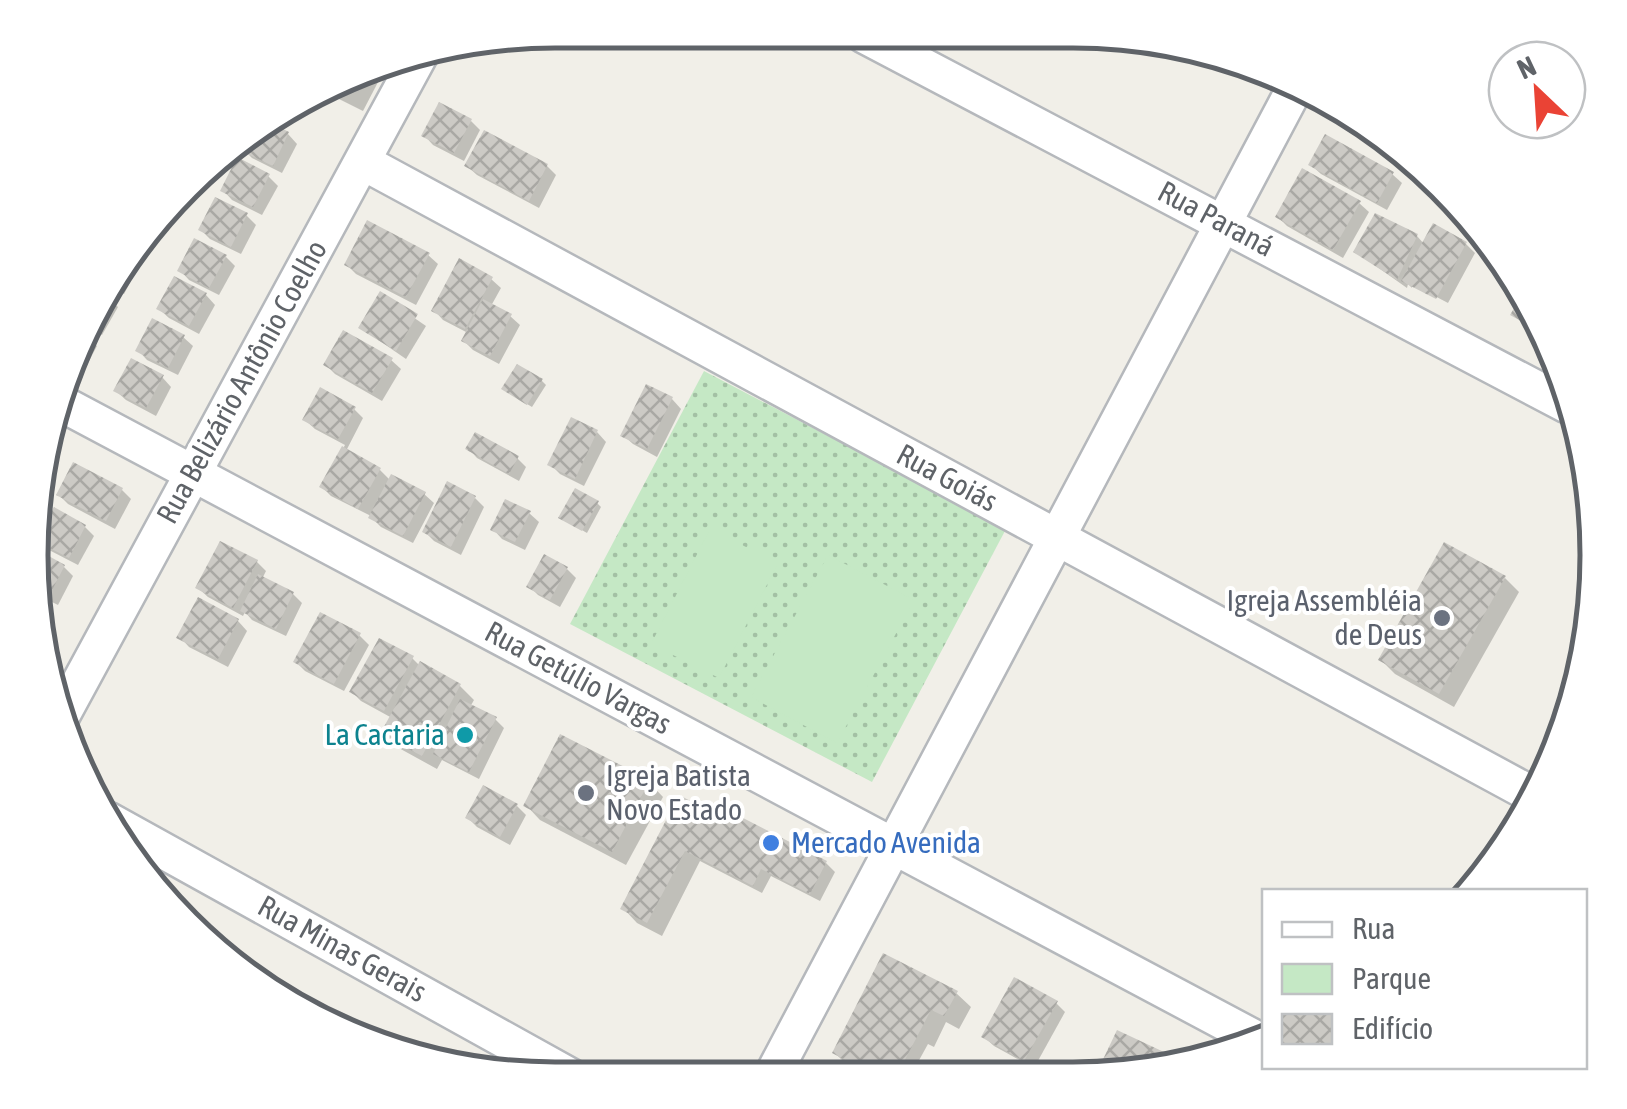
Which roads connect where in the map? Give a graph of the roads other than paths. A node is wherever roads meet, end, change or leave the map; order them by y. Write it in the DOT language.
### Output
graph roads {
  1 [pos="889,48"];
  2 [pos="413,68"];
  3 [pos="1290,97"];
  4 [pos="363,162"];
  5 [pos="1224,223"];
  6 [pos="1555,399"];
  7 [pos="69,408"];
  8 [pos="191,472"];
  9 [pos="1057,538"];
  10 [pos="69,700"];
  11 [pos="1522,789"];
  12 [pos="131,833"];
  13 [pos="891,845"];
  14 [pos="1243,1032"];
  15 [pos="544,1061"];
  16 [pos="779,1062"];
  1 -- 5 [label="street, Rua Paraná"];
  2 -- 4 [label="street, Rua Belizário Antônio Coelho"];
  3 -- 5 [label="street"];
  4 -- 8 [label="street, Rua Belizário Antônio Coelho"];
  4 -- 9 [label="street, Rua Goiás"];
  5 -- 6 [label="street, Rua Paraná"];
  5 -- 9 [label="street"];
  7 -- 8 [label="street, Rua Getúlio Vargas"];
  8 -- 10 [label="street, Rua Belizário Antônio Coelho"];
  8 -- 13 [label="street, Rua Getúlio Vargas"];
  9 -- 11 [label="street, Rua Goiás"];
  9 -- 13 [label="street"];
  12 -- 15 [label="street, Rua Minas Gerais"];
  13 -- 14 [label="street, Rua Getúlio Vargas"];
  13 -- 16 [label="street"];
}
